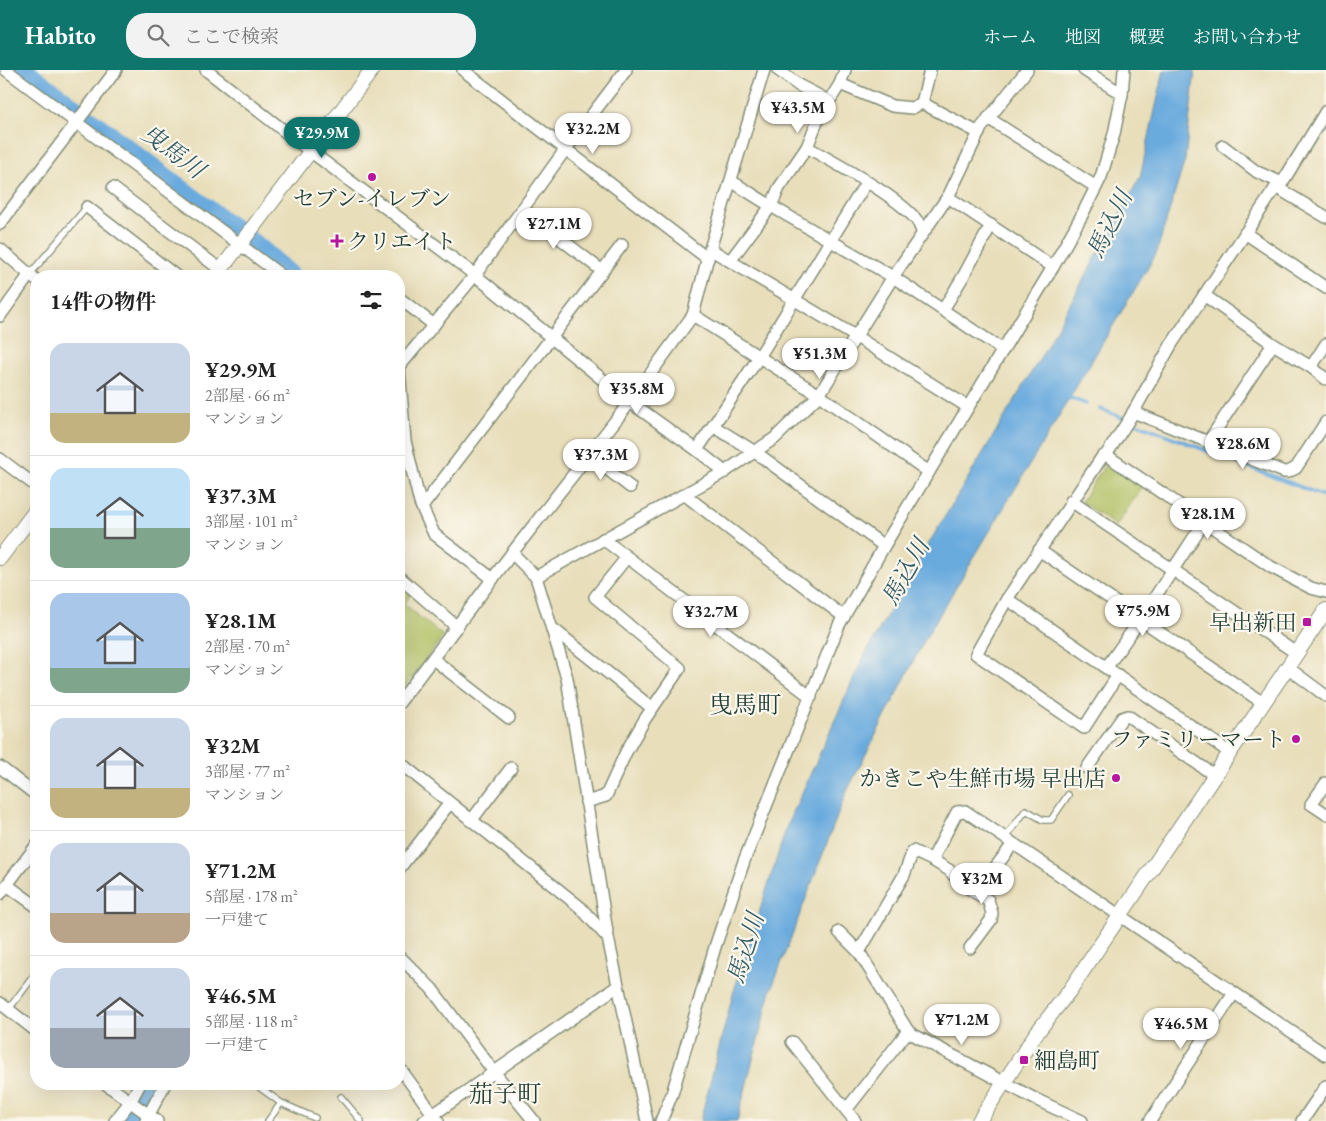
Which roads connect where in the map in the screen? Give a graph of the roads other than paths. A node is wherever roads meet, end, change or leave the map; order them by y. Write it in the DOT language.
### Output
graph roads {
  1 [pos="6,70"];
  2 [pos="116,70"];
  3 [pos="206,70"];
  4 [pos="372,70"];
  5 [pos="462,70"];
  6 [pos="626,70"];
  7 [pos="764,70"];
  8 [pos="778,70"];
  9 [pos="845,70"];
  10 [pos="930,70"];
  11 [pos="1025,70"];
  12 [pos="1084,70"];
  13 [pos="1124,70"];
  14 [pos="840,84"];
  15 [pos="1122,94"];
  16 [pos="829,101"];
  17 [pos="922,103"];
  18 [pos="1326,111"];
  19 [pos="988,118"];
  20 [pos="78,123"];
  21 [pos="979,133"];
  22 [pos="1223,146"];
  23 [pos="807,147"];
  24 [pos="565,150"];
  25 [pos="310,151"];
  26 [pos="731,181"];
  27 [pos="866,183"];
  28 [pos="1279,185"];
  29 [pos="1096,187"];
  30 [pos="113,188"];
  31 [pos="948,197"];
  32 [pos="771,206"];
  33 [pos="87,207"];
  34 [pos="522,209"];
  35 [pos="1326,217"];
  36 [pos="0,224"];
  37 [pos="991,225"];
  38 [pos="923,233"];
  39 [pos="1245,233"];
  40 [pos="831,241"];
  41 [pos="241,245"];
  42 [pos="622,245"];
  43 [pos="0,249"];
  44 [pos="709,254"];
  45 [pos="730,261"];
  46 [pos="1053,267"];
  47 [pos="38,270"];
  48 [pos="168,270"];
  49 [pos="214,270"];
  50 [pos="220,270"];
  51 [pos="274,270"];
  52 [pos="601,270"];
  53 [pos="30,274"];
  54 [pos="475,275"];
  55 [pos="893,277"];
  56 [pos="30,281"];
  57 [pos="1326,288"];
  58 [pos="1204,295"];
  59 [pos="794,299"];
  60 [pos="405,303"];
  61 [pos="943,310"];
  62 [pos="693,315"];
  63 [pos="0,316"];
  64 [pos="434,325"];
  65 [pos="855,336"];
  66 [pos="551,337"];
  67 [pos="1273,344"];
  68 [pos="1326,344"];
  69 [pos="1003,350"];
  70 [pos="759,357"];
  71 [pos="405,360"];
  72 [pos="1311,367"];
  73 [pos="1326,379"];
  74 [pos="819,394"];
  75 [pos="630,402"];
  76 [pos="968,407"];
  77 [pos="1130,418"];
  78 [pos="1326,422"];
  79 [pos="713,426"];
  80 [pos="405,441"];
  81 [pos="1208,442"];
  82 [pos="697,450"];
  83 [pos="755,452"];
  84 [pos="589,455"];
  85 [pos="1106,455"];
  86 [pos="0,459"];
  87 [pos="725,472"];
  88 [pos="929,472"];
  89 [pos="30,482"];
  90 [pos="630,487"];
  91 [pos="685,495"];
  92 [pos="1071,501"];
  93 [pos="422,507"];
  94 [pos="30,518"];
  95 [pos="1204,522"];
  96 [pos="603,539"];
  97 [pos="884,546"];
  98 [pos="1039,550"];
  99 [pos="512,553"];
  100 [pos="627,557"];
  101 [pos="0,558"];
  102 [pos="1172,570"];
  103 [pos="536,577"];
  104 [pos="493,579"];
  105 [pos="405,582"];
  106 [pos="1326,592"];
  107 [pos="1007,598"];
  108 [pos="1326,610"];
  109 [pos="844,617"];
  110 [pos="1140,620"];
  111 [pos="457,627"];
  112 [pos="552,628"];
  113 [pos="1296,654"];
  114 [pos="433,659"];
  115 [pos="1288,667"];
  116 [pos="1106,668"];
  117 [pos="1118,675"];
  118 [pos="405,696"];
  119 [pos="1326,696"];
  120 [pos="811,697"];
  121 [pos="1263,703"];
  122 [pos="652,708"];
  123 [pos="508,718"];
  124 [pos="1229,752"];
  125 [pos="0,767"];
  126 [pos="405,767"];
  127 [pos="511,768"];
  128 [pos="1087,768"];
  129 [pos="1214,775"];
  130 [pos="1326,783"];
  131 [pos="30,790"];
  132 [pos="1068,795"];
  133 [pos="586,802"];
  134 [pos="449,804"];
  135 [pos="1326,814"];
  136 [pos="471,821"];
  137 [pos="1009,841"];
  138 [pos="30,854"];
  139 [pos="932,860"];
  140 [pos="405,862"];
  141 [pos="3,889"];
  142 [pos="976,893"];
  143 [pos="30,903"];
  144 [pos="1119,916"];
  145 [pos="839,932"];
  146 [pos="608,938"];
  147 [pos="970,948"];
  148 [pos="859,952"];
  149 [pos="405,962"];
  150 [pos="30,979"];
  151 [pos="618,986"];
  152 [pos="1234,993"];
  153 [pos="4,1007"];
  154 [pos="30,1026"];
  155 [pos="908,1031"];
  156 [pos="792,1042"];
  157 [pos="1326,1055"];
  158 [pos="494,1072"];
  159 [pos="405,1075"];
  160 [pos="1005,1082"];
  161 [pos="1326,1086"];
  162 [pos="114,1090"];
  163 [pos="137,1090"];
  164 [pos="162,1090"];
  165 [pos="263,1090"];
  166 [pos="341,1097"];
  167 [pos="131,1103"];
  168 [pos="281,1103"];
  169 [pos="846,1110"];
  170 [pos="1059,1116"];
  171 [pos="149,1117"];
  172 [pos="436,1117"];
  173 [pos="315,1118"];
  174 [pos="115,1121"];
  175 [pos="268,1121"];
  176 [pos="361,1121"];
  177 [pos="424,1121"];
  178 [pos="534,1121"];
  179 [pos="647,1121"];
  180 [pos="661,1121"];
  181 [pos="855,1121"];
  182 [pos="980,1121"];
  183 [pos="1082,1121"];
  184 [pos="1150,1121"];
  185 [pos="1302,1121"];
  1 -- 20 [label="street"];
  2 -- 20 [label="street"];
  3 -- 25 [label="street"];
  4 -- 25 [label="street"];
  5 -- 24 [label="street"];
  6 -- 24 [label="street"];
  7 -- 26 [label="street"];
  8 -- 16 [label="street"];
  9 -- 14 [label="street"];
  10 -- 17 [label="street"];
  11 -- 19 [label="street"];
  12 -- 15 [label="street"];
  13 -- 15 [label="street"];
  14 -- 16 [label="street"];
  14 -- 17 [label="street"];
  15 -- 29 [label="street"];
  16 -- 23 [label="street"];
  17 -- 21 [label="street"];
  18 -- 28 [label="street"];
  19 -- 21 [label="street"];
  19 -- 29 [label="street"];
  20 -- 36 [label="street"];
  20 -- 41 [label="street"];
  21 -- 31 [label="street"];
  22 -- 28 [label="street"];
  23 -- 27 [label="street"];
  23 -- 32 [label="street"];
  24 -- 34 [label="street"];
  24 -- 44 [label="street"];
  25 -- 41 [label="street"];
  25 -- 54 [label="street"];
  26 -- 32 [label="street"];
  26 -- 44 [label="street"];
  27 -- 38 [label="street"];
  27 -- 40 [label="street"];
  28 -- 35 [label="street"];
  28 -- 39 [label="street"];
  29 -- 46 [label="street"];
  30 -- 49 [label="street"];
  31 -- 37 [label="street"];
  31 -- 38 [label="street"];
  32 -- 40 [label="street"];
  32 -- 45 [label="street"];
  33 -- 47 [label="lane"];
  33 -- 48 [label="street"];
  34 -- 52 [label="street"];
  34 -- 54 [label="street"];
  37 -- 46 [label="street"];
  37 -- 61 [label="street"];
  38 -- 55 [label="street"];
  39 -- 57 [label="street"];
  39 -- 58 [label="street"];
  40 -- 55 [label="street"];
  40 -- 59 [label="street"];
  41 -- 50 [label="street"];
  41 -- 51 [label="street"];
  42 -- 52 [label="street"];
  43 -- 53 [label="street"];
  44 -- 45 [label="street"];
  44 -- 62 [label="street"];
  45 -- 59 [label="street"];
  46 -- 69 [label="street"];
  52 -- 66 [label="street"];
  54 -- 64 [label="street"];
  54 -- 66 [label="street"];
  55 -- 61 [label="street"];
  55 -- 65 [label="street"];
  56 -- 63 [label="street"];
  58 -- 67 [label="street"];
  58 -- 77 [label="street"];
  59 -- 65 [label="street"];
  59 -- 70 [label="street"];
  60 -- 64 [label="street"];
  61 -- 69 [label="street"];
  62 -- 70 [label="street"];
  62 -- 75 [label="street"];
  64 -- 71 [label="street"];
  65 -- 74 [label="street"];
  65 -- 76 [label="street"];
  66 -- 75 [label="street"];
  66 -- 93 [label="street"];
  67 -- 72 [label="street"];
  67 -- 81 [label="street"];
  68 -- 72 [label="street"];
  69 -- 76 [label="street"];
  70 -- 74 [label="street"];
  70 -- 79 [label="street"];
  72 -- 73 [label="street"];
  74 -- 83 [label="street"];
  74 -- 88 [label="street"];
  75 -- 82 [label="street"];
  75 -- 84 [label="street"];
  76 -- 88 [label="street"];
  77 -- 81 [label="street"];
  77 -- 85 [label="street"];
  78 -- 81 [label="street"];
  79 -- 82 [label="street"];
  79 -- 83 [label="street"];
  80 -- 93 [label="street"];
  82 -- 87 [label="street"];
  83 -- 87 [label="street"];
  83 -- 97 [label="street"];
  84 -- 90 [label="street"];
  84 -- 99 [label="street"];
  85 -- 92 [label="street"];
  85 -- 95 [label="street"];
  86 -- 89 [label="street"];
  87 -- 91 [label="street"];
  88 -- 97 [label="street"];
  91 -- 96 [label="street"];
  91 -- 109 [label="street"];
  92 -- 98 [label="street"];
  92 -- 102 [label="street"];
  93 -- 104 [label="street"];
  94 -- 101 [label="street"];
  95 -- 102 [label="street"];
  95 -- 106 [label="street"];
  96 -- 100 [label="street"];
  96 -- 103 [label="street"];
  97 -- 109 [label="street"];
  98 -- 107 [label="street"];
  98 -- 110 [label="street"];
  99 -- 103 [label="street"];
  99 -- 104 [label="street"];
  100 -- 120 [label="street"];
  100 -- 122 [label="street"];
  102 -- 110 [label="street"];
  102 -- 113 [label="street"];
  103 -- 112 [label="street"];
  104 -- 111 [label="street"];
  105 -- 111 [label="street"];
  107 -- 116 [label="street"];
  107 -- 117 [label="street"];
  108 -- 113 [label="street"];
  109 -- 120 [label="street"];
  110 -- 116 [label="street"];
  110 -- 121 [label="street"];
  111 -- 114 [label="street"];
  112 -- 122 [label="street"];
  112 -- 133 [label="street"];
  113 -- 115 [label="street"];
  114 -- 118 [label="street"];
  114 -- 123 [label="street"];
  115 -- 119 [label="street"];
  115 -- 121 [label="street"];
  116 -- 117 [label="street"];
  117 -- 124 [label="street"];
  120 -- 180 [label="street"];
  121 -- 124 [label="street"];
  122 -- 133 [label="street"];
  124 -- 129 [label="street"];
  125 -- 131 [label="street"];
  126 -- 134 [label="street"];
  127 -- 136 [label="street"];
  128 -- 129 [label="street"];
  129 -- 144 [label="street"];
  130 -- 135 [label="street"];
  132 -- 137 [label="lane"];
  133 -- 146 [label="street"];
  134 -- 136 [label="street"];
  134 -- 140 [label="street"];
  136 -- 146 [label="street"];
  137 -- 139 [label="street"];
  137 -- 142 [label="street"];
  137 -- 144 [label="street"];
  138 -- 141 [label="street"];
  139 -- 142 [label="street"];
  139 -- 148 [label="street"];
  141 -- 143 [label="street"];
  142 -- 147 [label="street"];
  144 -- 152 [label="street"];
  144 -- 160 [label="street"];
  145 -- 148 [label="street"];
  146 -- 151 [label="street"];
  148 -- 155 [label="street"];
  149 -- 158 [label="street"];
  150 -- 153 [label="lane"];
  151 -- 158 [label="street"];
  151 -- 179 [label="street"];
  152 -- 157 [label="street"];
  152 -- 184 [label="street"];
  153 -- 154 [label="street"];
  155 -- 160 [label="street"];
  155 -- 169 [label="street"];
  156 -- 169 [label="street"];
  158 -- 172 [label="street"];
  158 -- 178 [label="street"];
  159 -- 172 [label="street"];
  160 -- 170 [label="street"];
  160 -- 182 [label="street"];
  161 -- 185 [label="street"];
  162 -- 167 [label="street"];
  163 -- 167 [label="street"];
  164 -- 171 [label="street"];
  165 -- 168 [label="lane"];
  166 -- 176 [label="lane"];
  167 -- 171 [label="street"];
  167 -- 174 [label="street"];
  168 -- 173 [label="lane"];
  168 -- 175 [label="lane"];
  169 -- 181 [label="street"];
  170 -- 183 [label="street"];
  172 -- 177 [label="street"];
}
